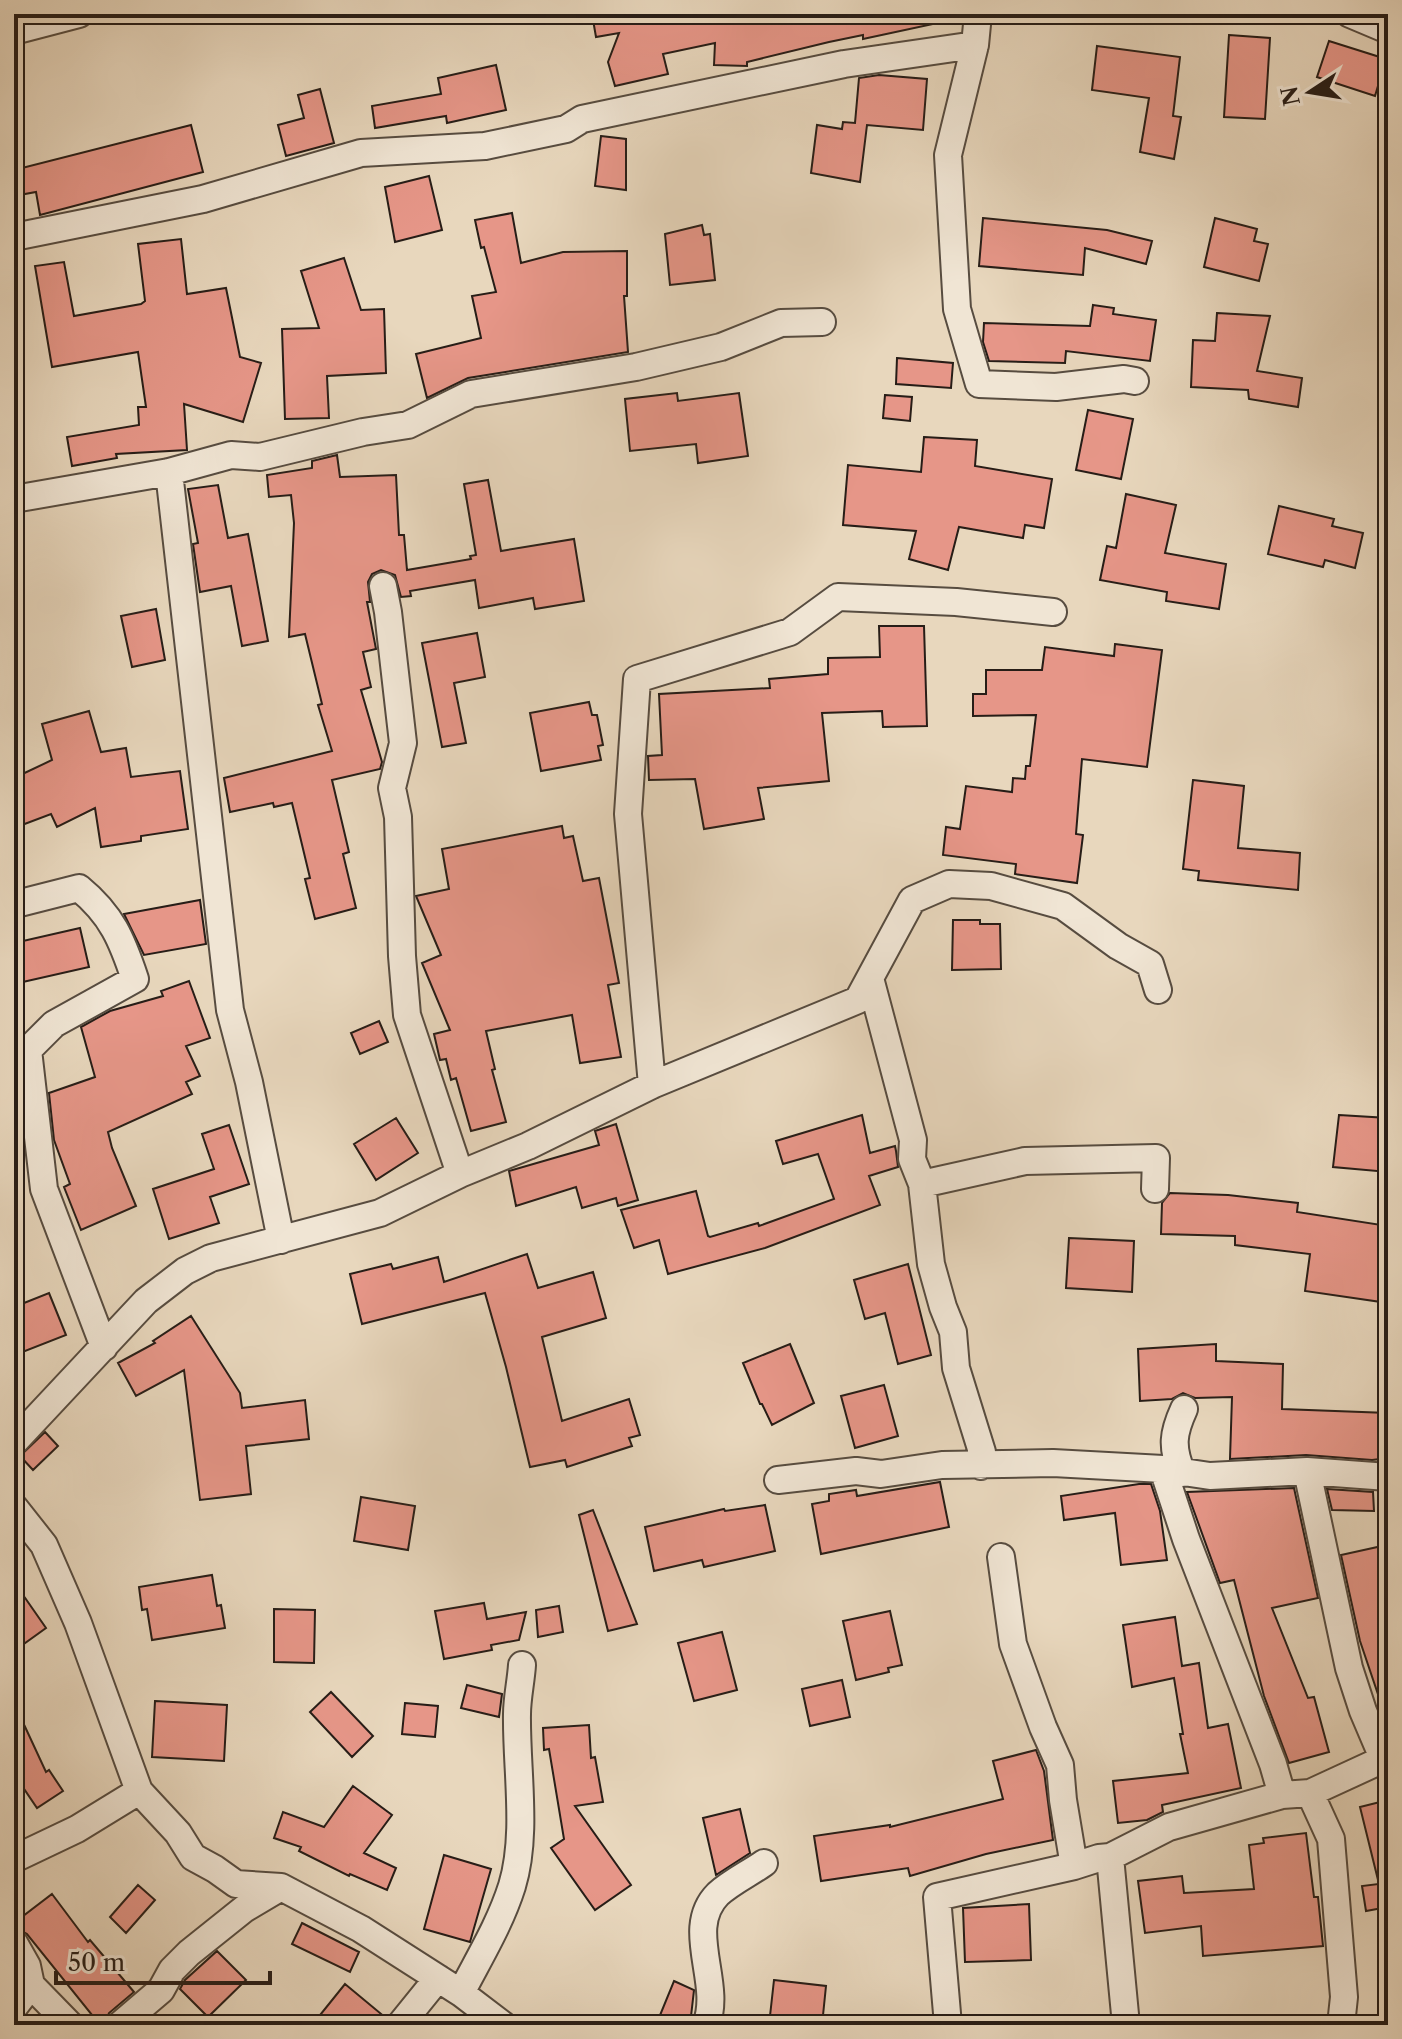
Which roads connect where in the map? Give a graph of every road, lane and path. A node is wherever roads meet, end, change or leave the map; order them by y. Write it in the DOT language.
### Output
graph roads {
  1 [pos="79,14"];
  2 [pos="978,14"];
  3 [pos="1350,14"];
  4 [pos="1388,30"];
  5 [pos="14,31"];
  6 [pos="975,45"];
  7 [pos="14,237"];
  8 [pos="822,322"];
  9 [pos="1135,381"];
  10 [pos="169,472"];
  11 [pos="14,499"];
  12 [pos="383,586"];
  13 [pos="1053,612"];
  14 [pos="20,903"];
  15 [pos="870,978"];
  16 [pos="1158,990"];
  17 [pos="652,1085"];
  18 [pos="460,1174"];
  19 [pos="922,1184"];
  20 [pos="1155,1189"];
  21 [pos="281,1240"];
  22 [pos="104,1347"];
  23 [pos="1184,1409"];
  24 [pos="14,1442"];
  25 [pos="981,1466"];
  26 [pos="1172,1471"];
  27 [pos="1307,1471"];
  28 [pos="1388,1477"];
  29 [pos="778,1480"];
  30 [pos="14,1507"];
  31 [pos="1001,1557"];
  32 [pos="522,1665"];
  33 [pos="1386,1757"];
  34 [pos="139,1791"];
  35 [pos="1310,1793"];
  36 [pos="1282,1795"];
  37 [pos="1110,1857"];
  38 [pos="14,1859"];
  39 [pos="764,1863"];
  40 [pos="1074,1866"];
  41 [pos="281,1887"];
  42 [pos="14,1943"];
  43 [pos="438,1978"];
  44 [pos="31,1985"];
  45 [pos="461,1993"];
  46 [pos="14,2007"];
  47 [pos="70,2025"];
  48 [pos="120,2025"];
  49 [pos="400,2025"];
  50 [pos="503,2025"];
  51 [pos="706,2025"];
  52 [pos="948,2025"];
  53 [pos="1126,2025"];
  54 [pos="1341,2025"];
  1 -- 5 [label="street"];
  2 -- 6 [label="street"];
  3 -- 4 [label="street"];
  6 -- 7 [label="street"];
  6 -- 9 [label="street"];
  8 -- 10 [label="street"];
  10 -- 11 [label="street"];
  10 -- 21 [label="street"];
  12 -- 18 [label="street"];
  13 -- 17 [label="street"];
  14 -- 22 [label="street"];
  15 -- 16 [label="street"];
  15 -- 17 [label="street"];
  15 -- 19 [label="street"];
  17 -- 18 [label="street"];
  18 -- 21 [label="street"];
  19 -- 20 [label="street"];
  19 -- 25 [label="street"];
  21 -- 22 [label="street"];
  22 -- 24 [label="street"];
  23 -- 26 [label="street"];
  25 -- 26 [label="street"];
  25 -- 29 [label="street"];
  26 -- 27 [label="street"];
  26 -- 36 [label="street"];
  27 -- 28 [label="street"];
  27 -- 33 [label="street"];
  30 -- 34 [label="street"];
  31 -- 40 [label="street"];
  32 -- 45 [label="street"];
  33 -- 35 [label="street"];
  34 -- 38 [label="street"];
  34 -- 41 [label="street"];
  35 -- 36 [label="street"];
  35 -- 54 [label="street"];
  36 -- 37 [label="street"];
  37 -- 40 [label="street"];
  37 -- 53 [label="street"];
  39 -- 51 [label="street"];
  40 -- 52 [label="street"];
  41 -- 43 [label="street"];
  41 -- 48 [label="street"];
  42 -- 44 [label="street"];
  43 -- 45 [label="street"];
  43 -- 49 [label="street"];
  44 -- 46 [label="street"];
  44 -- 47 [label="street"];
  45 -- 50 [label="street"];
}
